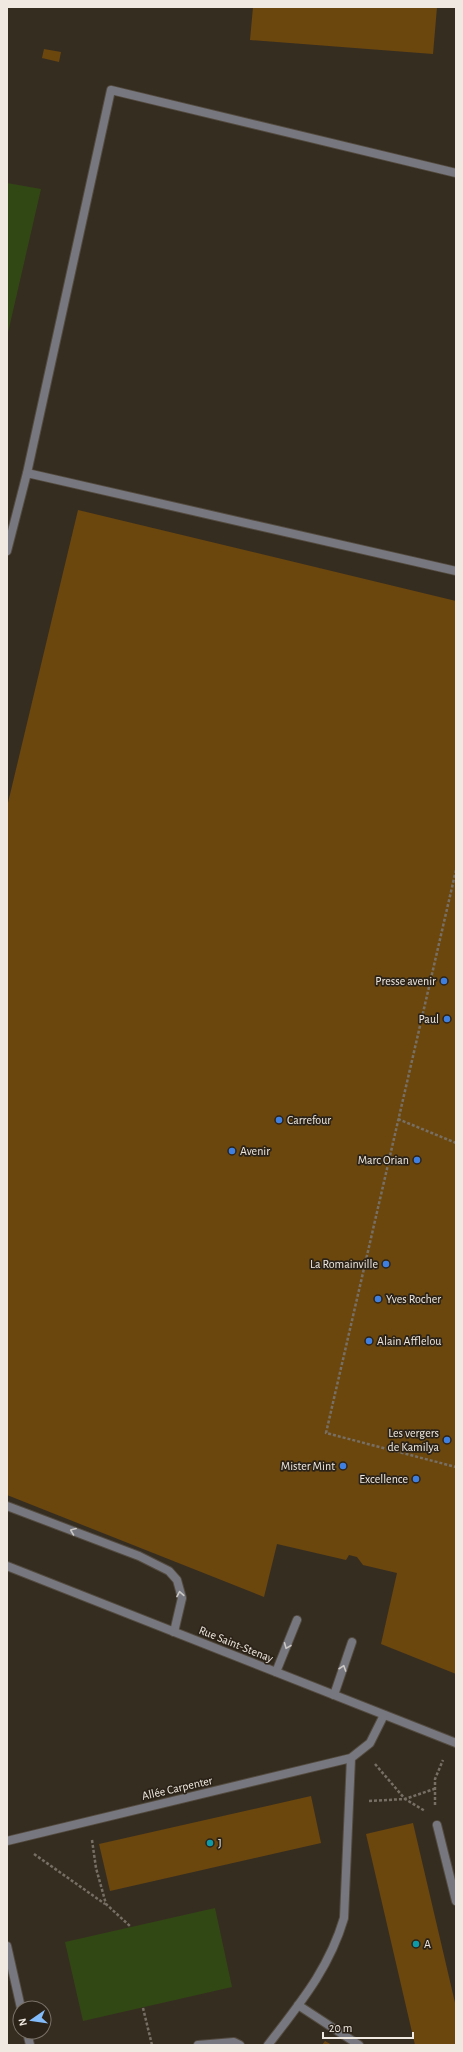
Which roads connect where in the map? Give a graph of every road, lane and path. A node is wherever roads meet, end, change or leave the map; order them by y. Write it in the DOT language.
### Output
graph roads {
  1 [pos="456,173"];
  2 [pos="27,473"];
  3 [pos="7,551"];
  4 [pos="456,571"];
  5 [pos="456,870"];
  6 [pos="398,1119"];
  7 [pos="456,1143"];
  8 [pos="456,1467"];
  9 [pos="7,1506"];
  10 [pos="7,1566"];
  11 [pos="297,1620"];
  12 [pos="174,1632"];
  13 [pos="352,1642"];
  14 [pos="276,1672"];
  15 [pos="334,1695"];
  16 [pos="384,1715"];
  17 [pos="453,1742"];
  18 [pos="362,1749"];
  19 [pos="352,1758"];
  20 [pos="434,1789"];
  21 [pos="405,1799"];
  22 [pos="349,1803"];
  23 [pos="90,1821"];
  24 [pos="437,1825"];
  25 [pos="11,1840"];
  26 [pos="456,1901"];
  27 [pos="106,1904"];
  28 [pos="131,1927"];
  29 [pos="7,1946"];
  30 [pos="19,2000"];
  31 [pos="298,2005"];
  32 [pos="143,2008"];
  33 [pos="152,2045"];
  34 [pos="198,2045"];
  35 [pos="240,2045"];
  36 [pos="268,2045"];
  37 [pos="359,2045"];
  1 -- 2 [label="street"];
  2 -- 3 [label="street"];
  2 -- 4 [label="street"];
  5 -- 6 [label="path"];
  6 -- 7 [label="path"];
  6 -- 8 [label="path"];
  12 -- 9 [label="street, one-way"];
  10 -- 12 [label="street, Rue Saint-Stenay"];
  11 -- 14 [label="street, one-way"];
  12 -- 14 [label="street, Rue Saint-Stenay"];
  15 -- 13 [label="street, one-way"];
  14 -- 15 [label="street, Rue Saint-Stenay"];
  15 -- 16 [label="street, Rue Saint-Stenay"];
  16 -- 17 [label="street, Rue Saint-Stenay"];
  16 -- 18 [label="street"];
  17 -- 20 [label="path"];
  18 -- 19 [label="street"];
  18 -- 21 [label="path"];
  19 -- 22 [label="street"];
  19 -- 23 [label="street, Allée Carpenter"];
  20 -- 21 [label="path"];
  20 -- 24 [label="path"];
  21 -- 22 [label="path"];
  21 -- 24 [label="path"];
  22 -- 31 [label="street"];
  23 -- 25 [label="street, Allée Carpenter"];
  23 -- 27 [label="path"];
  24 -- 26 [label="street"];
  25 -- 27 [label="path"];
  27 -- 28 [label="path"];
  29 -- 30 [label="street"];
  31 -- 36 [label="street"];
  31 -- 37 [label="street"];
  32 -- 33 [label="path"];
  34 -- 35 [label="street"];
}
